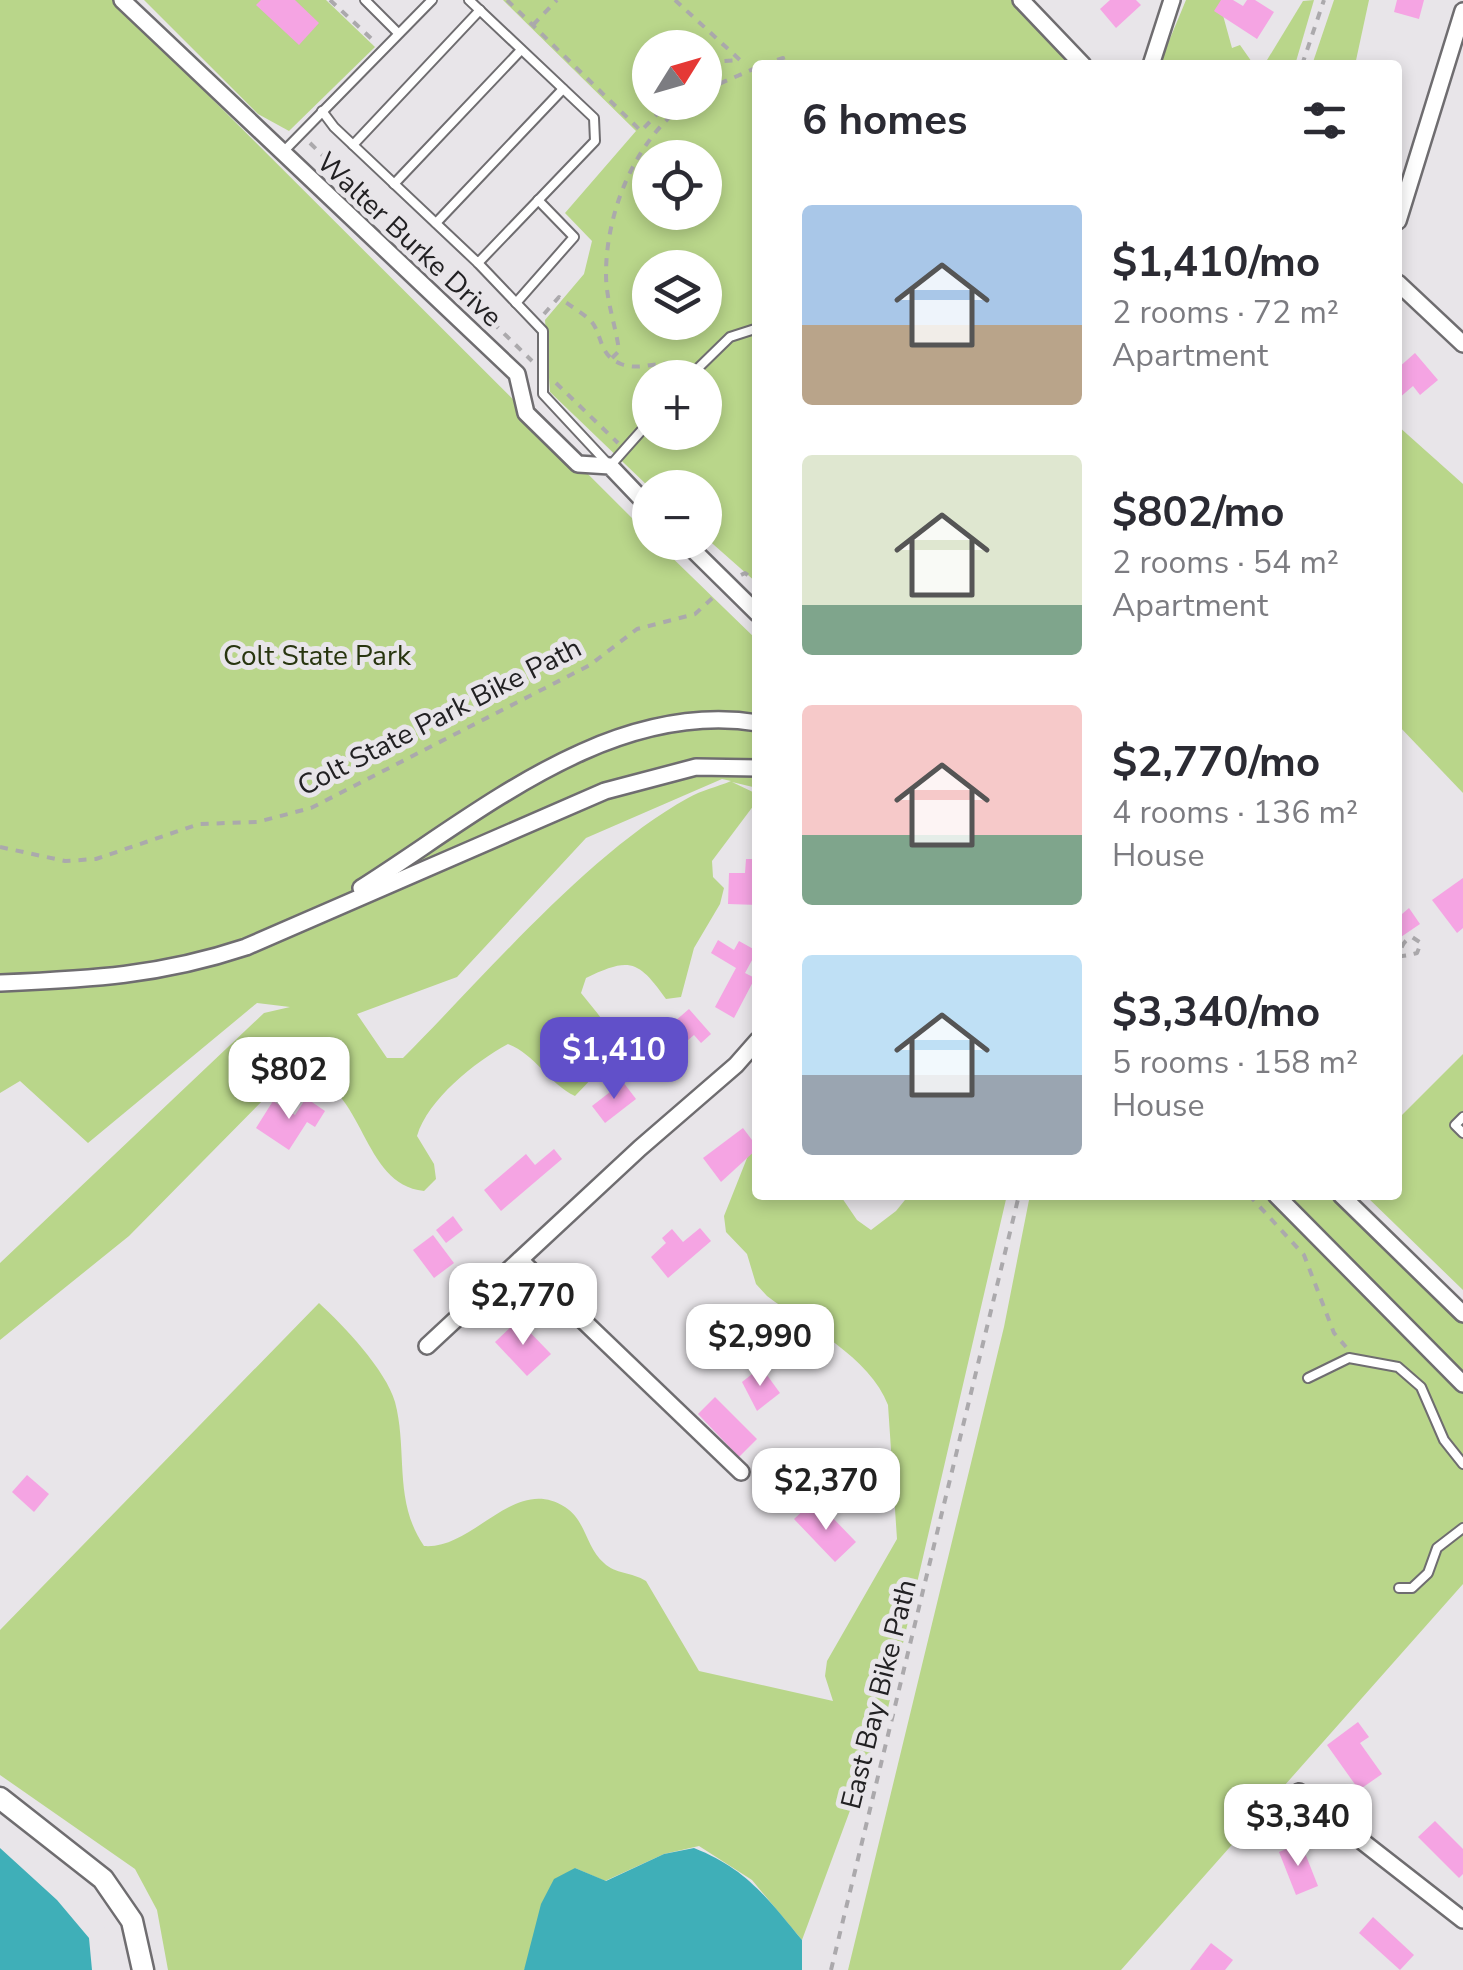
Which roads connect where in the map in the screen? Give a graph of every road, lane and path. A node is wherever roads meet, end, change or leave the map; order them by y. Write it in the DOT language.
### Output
graph roads {
  1 [pos="122,0"];
  2 [pos="330,0"];
  3 [pos="364,0"];
  4 [pos="432,0"];
  5 [pos="469,0"];
  6 [pos="508,0"];
  7 [pos="556,0"];
  8 [pos="675,0"];
  9 [pos="1021,0"];
  10 [pos="1172,0"];
  11 [pos="1324,0"];
  12 [pos="480,10"];
  13 [pos="1463,12"];
  14 [pos="533,25"];
  15 [pos="708,30"];
  16 [pos="398,33"];
  17 [pos="374,41"];
  18 [pos="722,43"];
  19 [pos="1457,48"];
  20 [pos="522,50"];
  21 [pos="1078,60"];
  22 [pos="1153,60"];
  23 [pos="1304,60"];
  24 [pos="722,61"];
  25 [pos="752,69"];
  26 [pos="722,83"];
  27 [pos="563,88"];
  28 [pos="322,111"];
  29 [pos="651,120"];
  30 [pos="671,120"];
  31 [pos="300,134"];
  32 [pos="353,145"];
  33 [pos="282,153"];
  34 [pos="394,184"];
  35 [pos="538,200"];
  36 [pos="1402,209"];
  37 [pos="436,223"];
  38 [pos="478,263"];
  39 [pos="1402,286"];
  40 [pos="516,303"];
  41 [pos="552,328"];
  42 [pos="752,330"];
  43 [pos="1463,344"];
  44 [pos="612,358"];
  45 [pos="706,360"];
  46 [pos="632,365"];
  47 [pos="543,372"];
  48 [pos="632,441"];
  49 [pos="625,449"];
  50 [pos="610,466"];
  51 [pos="632,489"];
  52 [pos="703,560"];
  53 [pos="752,578"];
  54 [pos="728,585"];
  55 [pos="752,608"];
  56 [pos="752,723"];
  57 [pos="752,768"];
  58 [pos="0,846"];
  59 [pos="303,921"];
  60 [pos="1402,949"];
  61 [pos="1402,955"];
  62 [pos="2,983"];
  63 [pos="752,1047"];
  64 [pos="1463,1117"];
  65 [pos="1463,1133"];
  66 [pos="1018,1200"];
  67 [pos="1254,1200"];
  68 [pos="1281,1200"];
  69 [pos="1346,1200"];
  70 [pos="520,1260"];
  71 [pos="1461,1308"];
  72 [pos="426,1346"];
  73 [pos="1349,1358"];
  74 [pos="1308,1378"];
  75 [pos="1463,1384"];
  76 [pos="1463,1464"];
  77 [pos="741,1472"];
  78 [pos="1463,1528"];
  79 [pos="1399,1588"];
  80 [pos="1299,1792"];
  81 [pos="0,1798"];
  82 [pos="1463,1920"];
  83 [pos="143,1970"];
  84 [pos="832,1970"];
  1 -- 33 [label="street, Walter Burke Drive"];
  2 -- 17 [label="path"];
  3 -- 16 [label="lane"];
  4 -- 16 [label="lane"];
  5 -- 12 [label="lane"];
  6 -- 14 [label="path"];
  7 -- 14 [label="path"];
  8 -- 15 [label="path"];
  9 -- 21 [label="street"];
  10 -- 22 [label="street"];
  11 -- 23 [label="path"];
  12 -- 20 [label="lane"];
  12 -- 32 [label="lane"];
  13 -- 19 [label="street"];
  14 -- 29 [label="path"];
  16 -- 28 [label="lane"];
  18 -- 24 [label="path"];
  19 -- 36 [label="street"];
  20 -- 27 [label="lane"];
  20 -- 34 [label="lane"];
  25 -- 26 [label="path"];
  27 -- 35 [label="lane"];
  27 -- 37 [label="lane"];
  28 -- 31 [label="lane"];
  28 -- 32 [label="lane"];
  30 -- 44 [label="path"];
  31 -- 33 [label="lane"];
  31 -- 47 [label="path"];
  32 -- 34 [label="lane"];
  33 -- 50 [label="street, Walter Burke Drive"];
  34 -- 37 [label="lane"];
  35 -- 38 [label="lane"];
  35 -- 40 [label="lane"];
  37 -- 38 [label="lane"];
  38 -- 40 [label="lane"];
  39 -- 43 [label="street"];
  40 -- 47 [label="lane"];
  41 -- 44 [label="path"];
  42 -- 45 [label="lane"];
  44 -- 46 [label="path"];
  47 -- 49 [label="path"];
  47 -- 50 [label="lane"];
  48 -- 49 [label="lane"];
  49 -- 50 [label="lane"];
  50 -- 51 [label="street, Walter Burke Drive"];
  52 -- 54 [label="street"];
  53 -- 54 [label="path"];
  54 -- 55 [label="street"];
  54 -- 58 [label="path, Colt State Park Bike Path"];
  56 -- 59 [label="street"];
  57 -- 59 [label="street"];
  59 -- 62 [label="street"];
  60 -- 61 [label="path"];
  63 -- 70 [label="street"];
  64 -- 65 [label="lane"];
  66 -- 84 [label="path, East Bay Bike Path"];
  67 -- 73 [label="path"];
  68 -- 75 [label="street"];
  69 -- 71 [label="street"];
  70 -- 72 [label="street"];
  70 -- 77 [label="street"];
  73 -- 74 [label="lane"];
  73 -- 76 [label="lane"];
  78 -- 79 [label="lane"];
  80 -- 82 [label="street"];
  81 -- 83 [label="street"];
}
